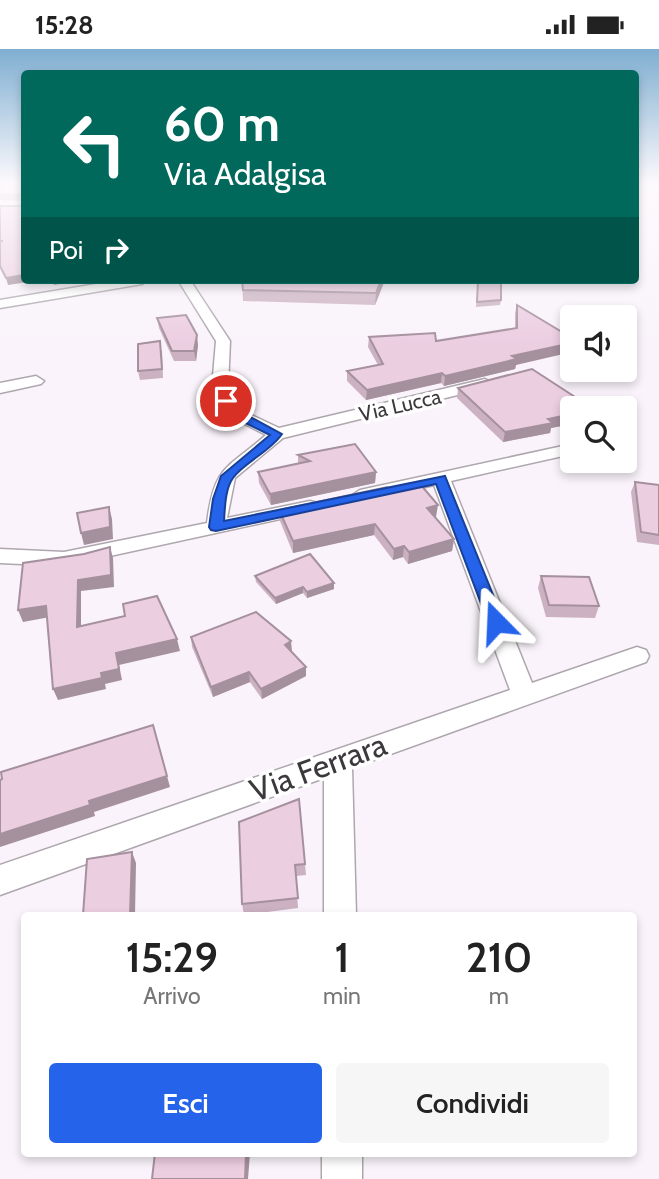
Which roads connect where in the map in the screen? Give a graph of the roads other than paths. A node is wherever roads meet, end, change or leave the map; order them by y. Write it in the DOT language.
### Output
graph roads {
  1 [pos="118,284"];
  2 [pos="187,284"];
  3 [pos="0,304"];
  4 [pos="36,381"];
  5 [pos="497,382"];
  6 [pos="0,388"];
  7 [pos="276,434"];
  8 [pos="560,452"];
  9 [pos="441,479"];
  10 [pos="216,527"];
  11 [pos="0,556"];
  12 [pos="637,656"];
  13 [pos="524,694"];
  14 [pos="338,760"];
  15 [pos="0,880"];
  16 [pos="340,912"];
  17 [pos="342,1157"];
  18 [pos="342,1179"];
  1 -- 3 [label="street"];
  2 -- 7 [label="street"];
  4 -- 6 [label="street"];
  5 -- 7 [label="street, Via Lucca"];
  7 -- 10 [label="street"];
  8 -- 9 [label="street"];
  9 -- 10 [label="street"];
  9 -- 13 [label="street"];
  10 -- 11 [label="street"];
  12 -- 13 [label="street, Via Ferrara"];
  13 -- 14 [label="street, Via Ferrara"];
  14 -- 15 [label="street, Via Ferrara"];
  14 -- 16 [label="street"];
  17 -- 18 [label="street"];
}
